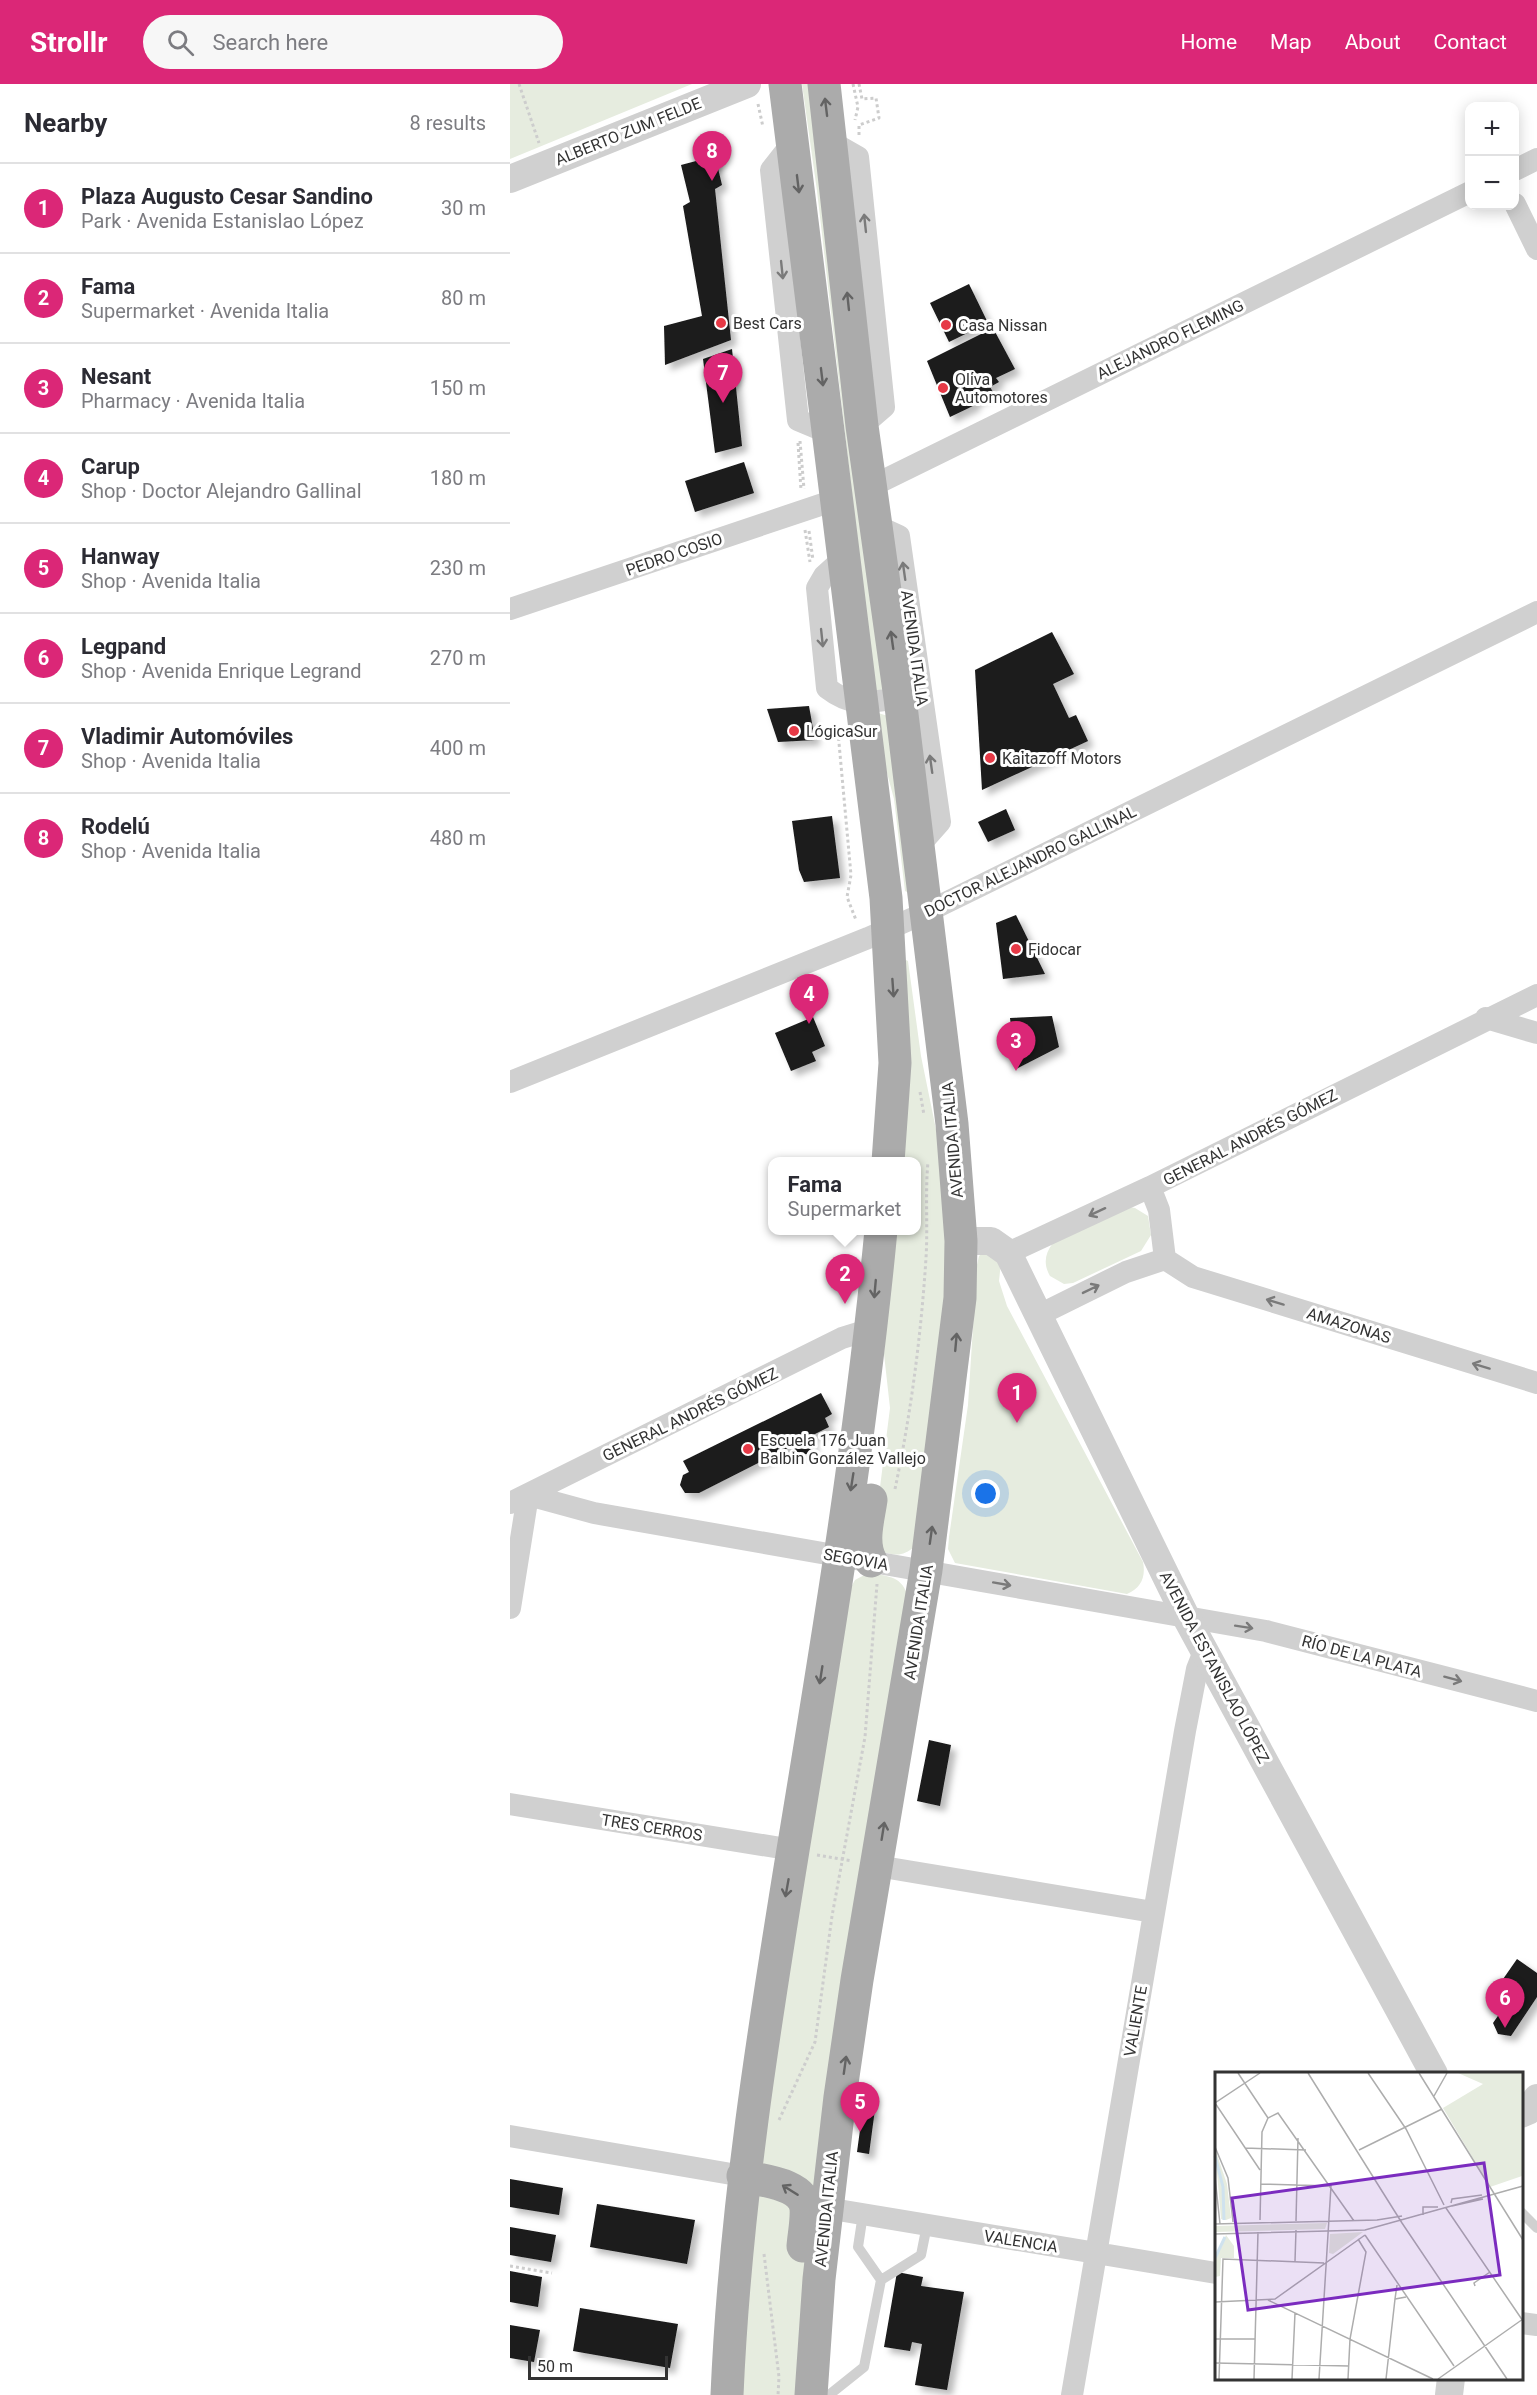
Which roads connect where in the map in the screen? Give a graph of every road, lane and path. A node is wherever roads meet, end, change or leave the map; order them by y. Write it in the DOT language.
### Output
graph roads {
  1 [pos="519,84"];
  2 [pos="747,84"];
  3 [pos="785,84"];
  4 [pos="824,84"];
  5 [pos="860,84"];
  6 [pos="844,149"];
  7 [pos="1537,159"];
  8 [pos="546,165"];
  9 [pos="1519,168"];
  10 [pos="510,179"];
  11 [pos="1465,194"];
  12 [pos="1518,210"];
  13 [pos="1537,249"];
  14 [pos="870,487"];
  15 [pos="838,499"];
  16 [pos="875,525"];
  17 [pos="510,609"];
  18 [pos="1537,612"];
  19 [pos="900,698"];
  20 [pos="849,715"];
  21 [pos="867,748"];
  22 [pos="917,848"];
  23 [pos="927,912"];
  24 [pos="873,928"];
  25 [pos="1537,995"];
  26 [pos="1486,1018"];
  27 [pos="1537,1033"];
  28 [pos="510,1082"];
  29 [pos="920,1087"];
  30 [pos="939,1123"];
  31 [pos="928,1152"];
  32 [pos="888,1157"];
  33 [pos="1150,1187"];
  34 [pos="880,1235"];
  35 [pos="961,1241"];
  36 [pos="1008,1253"];
  37 [pos="1165,1259"];
  38 [pos="1039,1315"];
  39 [pos="871,1329"];
  40 [pos="1537,1383"];
  41 [pos="519,1499"];
  42 [pos="893,1499"];
  43 [pos="864,1560"];
  44 [pos="926,1570"];
  45 [pos="510,1608"];
  46 [pos="1186,1617"];
  47 [pos="1205,1649"];
  48 [pos="1537,1701"];
  49 [pos="510,1804"];
  50 [pos="793,1850"];
  51 [pos="844,1860"];
  52 [pos="877,1866"];
  53 [pos="1153,1912"];
  54 [pos="1433,2072"];
  55 [pos="777,2126"];
  56 [pos="510,2136"];
  57 [pos="743,2176"];
  58 [pos="826,2208"];
  59 [pos="1522,2213"];
  60 [pos="863,2214"];
  61 [pos="927,2225"];
  62 [pos="1537,2228"];
  63 [pos="763,2247"];
  64 [pos="1096,2253"];
  65 [pos="510,2266"];
  66 [pos="1215,2272"];
  67 [pos="552,2273"];
  68 [pos="881,2280"];
  69 [pos="814,2344"];
  70 [pos="1451,2380"];
  71 [pos="727,2395"];
  72 [pos="778,2395"];
  73 [pos="811,2395"];
  74 [pos="830,2395"];
  75 [pos="1072,2395"];
  76 [pos="1449,2395"];
  1 -- 8 [label="path"];
  2 -- 8 [label="street, ALBERTO ZUM FELDE"];
  3 -- 15 [label="main road, one-way"];
  6 -- 4 [label="main road, AVENIDA ITALIA, one-way"];
  5 -- 6 [label="path"];
  14 -- 6 [label="main road, AVENIDA ITALIA, one-way"];
  7 -- 9 [label="street"];
  8 -- 10 [label="street, ALBERTO ZUM FELDE"];
  11 -- 14 [label="street, ALEJANDRO FLEMING"];
  12 -- 13 [label="street"];
  14 -- 16 [label="main road, AVENIDA ITALIA"];
  15 -- 17 [label="street, PEDRO COSIO"];
  15 -- 20 [label="main road, one-way"];
  19 -- 16 [label="main road, AVENIDA ITALIA, one-way"];
  22 -- 16 [label="street, AVENIDA ITALIA, one-way"];
  18 -- 23 [label="street, DOCTOR ALEJANDRO GALLINAL"];
  19 -- 20 [label="street, AVENIDA ITALIA"];
  19 -- 22 [label="main road, AVENIDA ITALIA"];
  20 -- 21 [label="main road"];
  20 -- 24 [label="path"];
  21 -- 23 [label="main road"];
  21 -- 24 [label="main road"];
  22 -- 23 [label="main road, AVENIDA ITALIA"];
  23 -- 24 [label="street, DOCTOR ALEJANDRO GALLINAL"];
  23 -- 30 [label="main road, AVENIDA ITALIA"];
  24 -- 28 [label="street, DOCTOR ALEJANDRO GALLINAL"];
  24 -- 30 [label="main road"];
  24 -- 32 [label="main road, one-way"];
  25 -- 26 [label="street, GENERAL ANDRÉS GÓMEZ"];
  26 -- 27 [label="street"];
  26 -- 33 [label="street, GENERAL ANDRÉS GÓMEZ"];
  29 -- 30 [label="path"];
  30 -- 35 [label="main road, AVENIDA ITALIA"];
  31 -- 42 [label="path"];
  33 -- 36 [label="street, GENERAL ANDRÉS GÓMEZ, one-way"];
  33 -- 37 [label="street"];
  34 -- 39 [label="main road, one-way"];
  35 -- 36 [label="street"];
  44 -- 35 [label="main road, AVENIDA ITALIA, one-way"];
  36 -- 38 [label="street, AVENIDA ESTANISLAO LÓPEZ"];
  38 -- 37 [label="street, one-way"];
  40 -- 37 [label="street, AMAZONAS, one-way"];
  38 -- 46 [label="street, AVENIDA ESTANISLAO LÓPEZ"];
  39 -- 41 [label="street, GENERAL ANDRÉS GÓMEZ"];
  39 -- 43 [label="main road, one-way"];
  41 -- 43 [label="street, SEGOVIA"];
  41 -- 45 [label="street"];
  43 -- 44 [label="street, SEGOVIA"];
  43 -- 50 [label="main road, one-way"];
  43 -- 51 [label="path"];
  44 -- 46 [label="street, SEGOVIA, one-way"];
  52 -- 44 [label="main road, AVENIDA ITALIA, one-way"];
  46 -- 47 [label="street, AVENIDA ESTANISLAO LÓPEZ"];
  46 -- 48 [label="street, RÍO DE LA PLATA, one-way"];
  47 -- 53 [label="street, VALIENTE"];
  47 -- 54 [label="street, AVENIDA ESTANISLAO LÓPEZ"];
  49 -- 50 [label="street, TRES CERROS"];
  50 -- 51 [label="path"];
  50 -- 57 [label="main road, one-way"];
  51 -- 52 [label="path"];
  51 -- 55 [label="path"];
  52 -- 53 [label="street"];
  58 -- 52 [label="main road, AVENIDA ITALIA, one-way"];
  53 -- 64 [label="street, VALIENTE"];
  56 -- 57 [label="street"];
  69 -- 57 [label="main road, one-way"];
  57 -- 71 [label="main road"];
  58 -- 60 [label="street, VALENCIA"];
  58 -- 69 [label="main road, AVENIDA ITALIA"];
  59 -- 62 [label="lane"];
  60 -- 61 [label="street, VALENCIA"];
  60 -- 68 [label="lane"];
  61 -- 64 [label="street, VALENCIA"];
  61 -- 68 [label="lane"];
  63 -- 72 [label="path"];
  64 -- 66 [label="street, VALENCIA"];
  64 -- 75 [label="street, VALIENTE"];
  65 -- 67 [label="path"];
  68 -- 74 [label="lane"];
  69 -- 73 [label="main road, AVENIDA ITALIA"];
  70 -- 76 [label="street"];
}
